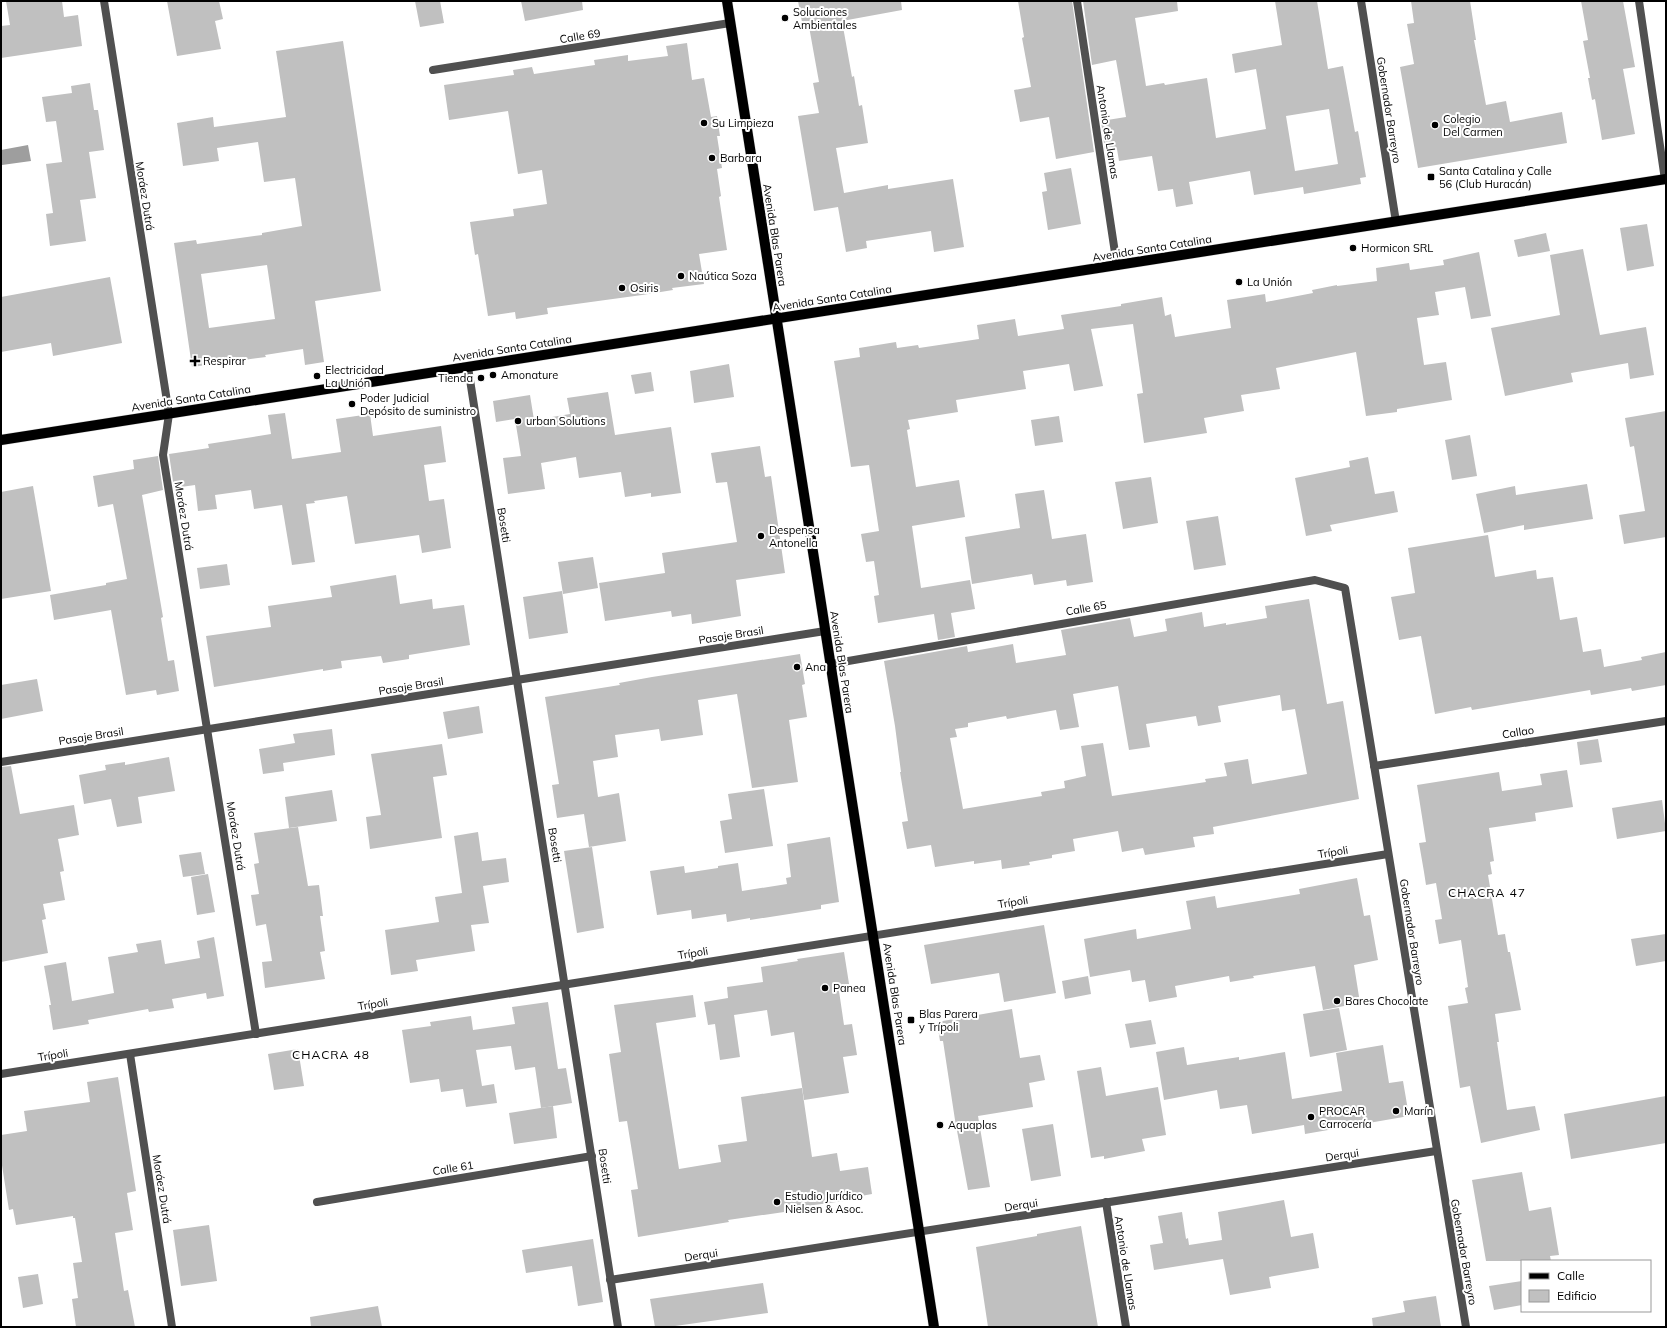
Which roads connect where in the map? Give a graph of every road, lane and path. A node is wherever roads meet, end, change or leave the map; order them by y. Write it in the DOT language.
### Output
graph roads {
  1 [pos="104,1"];
  2 [pos="727,1"];
  3 [pos="1077,1"];
  4 [pos="1361,1"];
  5 [pos="1639,1"];
  6 [pos="730,23"];
  7 [pos="433,70"];
  8 [pos="1666,180"];
  9 [pos="1396,222"];
  10 [pos="1117,266"];
  11 [pos="776,319"];
  12 [pos="468,367"];
  13 [pos="169,414"];
  14 [pos="1,440"];
  15 [pos="1345,588"];
  16 [pos="825,631"];
  17 [pos="830,664"];
  18 [pos="518,680"];
  19 [pos="1666,721"];
  20 [pos="208,729"];
  21 [pos="1,762"];
  22 [pos="1374,766"];
  23 [pos="1388,854"];
  24 [pos="874,936"];
  25 [pos="565,984"];
  26 [pos="256,1034"];
  27 [pos="130,1054"];
  28 [pos="1,1074"];
  29 [pos="1436,1151"];
  30 [pos="592,1156"];
  31 [pos="317,1202"];
  32 [pos="1106,1202"];
  33 [pos="919,1232"];
  34 [pos="610,1280"];
  35 [pos="172,1327"];
  36 [pos="618,1327"];
  37 [pos="934,1327"];
  38 [pos="1126,1327"];
  39 [pos="1466,1327"];
  1 -- 13 [label="street, Moráez Dutrá"];
  2 -- 6 [label="main road, Avenida Blas Parera"];
  3 -- 10 [label="street, Antonio de Llamas"];
  4 -- 9 [label="street, Gobernador Barreyro"];
  5 -- 8 [label="street"];
  6 -- 7 [label="street, Calle 69"];
  6 -- 11 [label="main road, Avenida Blas Parera"];
  8 -- 9 [label="main road, Avenida Santa Catalina"];
  9 -- 10 [label="main road, Avenida Santa Catalina"];
  10 -- 11 [label="main road, Avenida Santa Catalina"];
  11 -- 12 [label="main road, Avenida Santa Catalina"];
  11 -- 16 [label="main road, Avenida Blas Parera"];
  12 -- 13 [label="main road, Avenida Santa Catalina"];
  12 -- 18 [label="street, Bosetti"];
  13 -- 14 [label="main road, Avenida Santa Catalina"];
  13 -- 20 [label="street, Moráez Dutrá"];
  15 -- 17 [label="street, Calle 65"];
  15 -- 22 [label="street, Gobernador Barreyro"];
  16 -- 17 [label="main road, Avenida Blas Parera"];
  16 -- 18 [label="street, Pasaje Brasil"];
  17 -- 24 [label="main road, Avenida Blas Parera"];
  18 -- 20 [label="street, Pasaje Brasil"];
  18 -- 25 [label="street, Bosetti"];
  19 -- 22 [label="street, Callao"];
  20 -- 21 [label="street, Pasaje Brasil"];
  20 -- 26 [label="street, Moráez Dutrá"];
  22 -- 23 [label="street, Gobernador Barreyro"];
  23 -- 24 [label="street, Trípoli"];
  23 -- 29 [label="street, Gobernador Barreyro"];
  24 -- 25 [label="street, Trípoli"];
  24 -- 33 [label="main road, Avenida Blas Parera"];
  25 -- 26 [label="street, Trípoli"];
  25 -- 30 [label="street, Bosetti"];
  26 -- 27 [label="street, Trípoli"];
  27 -- 28 [label="street, Trípoli"];
  27 -- 35 [label="street, Moráez Dutrá"];
  29 -- 32 [label="street, Derqui"];
  29 -- 39 [label="street, Gobernador Barreyro"];
  30 -- 31 [label="street, Calle 61"];
  30 -- 34 [label="street, Bosetti"];
  32 -- 33 [label="street, Derqui"];
  32 -- 38 [label="street, Antonio de Llamas"];
  33 -- 34 [label="street, Derqui"];
  33 -- 37 [label="main road, Avenida Blas Parera"];
  34 -- 36 [label="street, Bosetti"];
}
